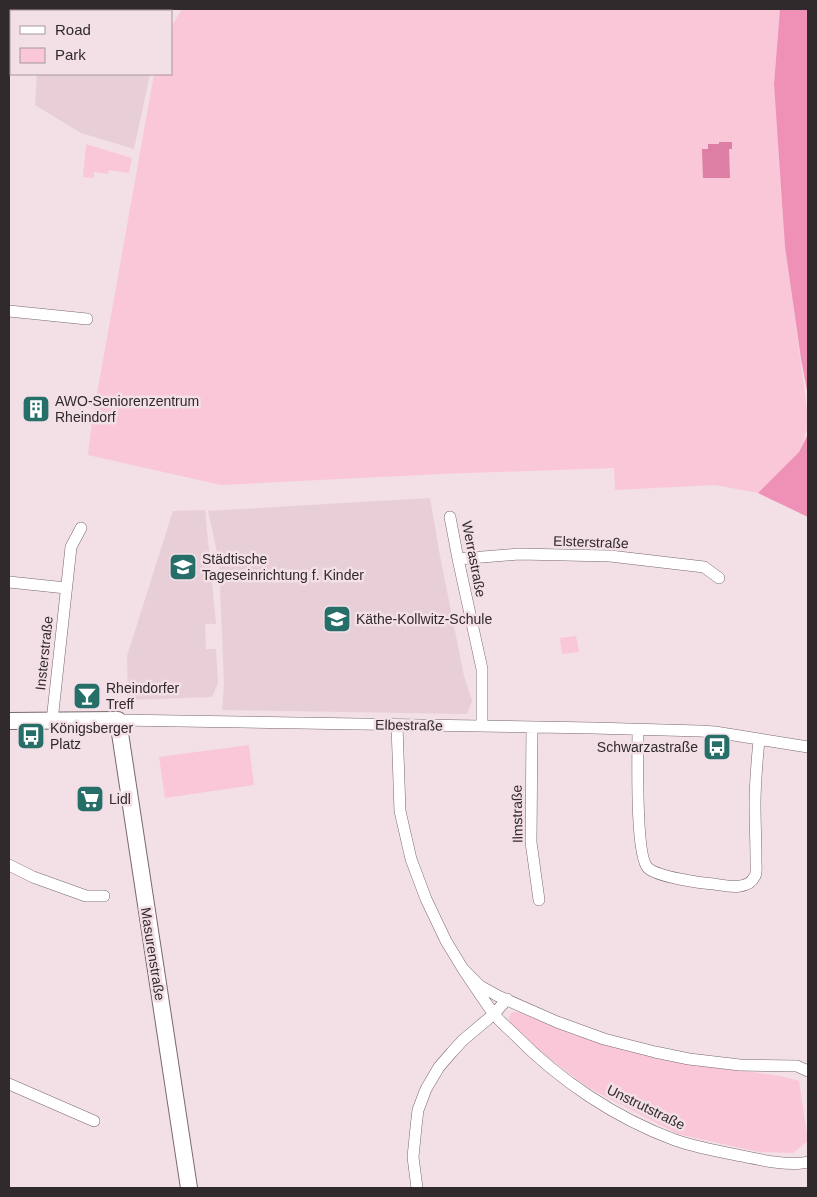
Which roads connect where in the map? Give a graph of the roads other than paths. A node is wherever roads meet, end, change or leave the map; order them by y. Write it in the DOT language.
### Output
graph roads {
  1 [pos="9,311"];
  2 [pos="87,319"];
  3 [pos="450,517"];
  4 [pos="81,528"];
  5 [pos="458,559"];
  6 [pos="718,578"];
  7 [pos="9,582"];
  8 [pos="66,588"];
  9 [pos="118,720"];
  10 [pos="9,721"];
  11 [pos="52,722"];
  12 [pos="397,726"];
  13 [pos="482,726"];
  14 [pos="532,728"];
  15 [pos="638,729"];
  16 [pos="759,740"];
  17 [pos="808,748"];
  18 [pos="9,865"];
  19 [pos="104,896"];
  20 [pos="539,900"];
  21 [pos="463,970"];
  22 [pos="507,999"];
  23 [pos="494,1014"];
  24 [pos="808,1072"];
  25 [pos="9,1084"];
  26 [pos="94,1121"];
  27 [pos="808,1162"];
  28 [pos="188,1188"];
  29 [pos="414,1188"];
  1 -- 2 [label="street"];
  3 -- 5 [label="street, Werrastraße"];
  4 -- 8 [label="street, Insterstraße"];
  5 -- 6 [label="street, Elsterstraße"];
  5 -- 13 [label="street, Werrastraße"];
  7 -- 8 [label="street"];
  8 -- 11 [label="street, Insterstraße"];
  9 -- 11 [label="main road, Elbestraße"];
  9 -- 12 [label="street, Elbestraße"];
  9 -- 28 [label="main road, Masurenstraße"];
  10 -- 11 [label="main road, Elbestraße"];
  12 -- 13 [label="street, Elbestraße"];
  12 -- 21 [label="street, Unstrutstraße"];
  13 -- 14 [label="street, Elbestraße"];
  14 -- 15 [label="street, Elbestraße"];
  14 -- 20 [label="street, Ilmstraße"];
  15 -- 16 [label="street, Elbestraße"];
  15 -- 16 [label="street"];
  16 -- 17 [label="street, Elbestraße"];
  18 -- 19 [label="street"];
  21 -- 22 [label="street, Unstrutstraße"];
  21 -- 23 [label="street, Unstrutstraße"];
  22 -- 23 [label="street"];
  22 -- 24 [label="street, Unstrutstraße"];
  23 -- 27 [label="street, Unstrutstraße"];
  23 -- 29 [label="street"];
  25 -- 26 [label="street"];
}
